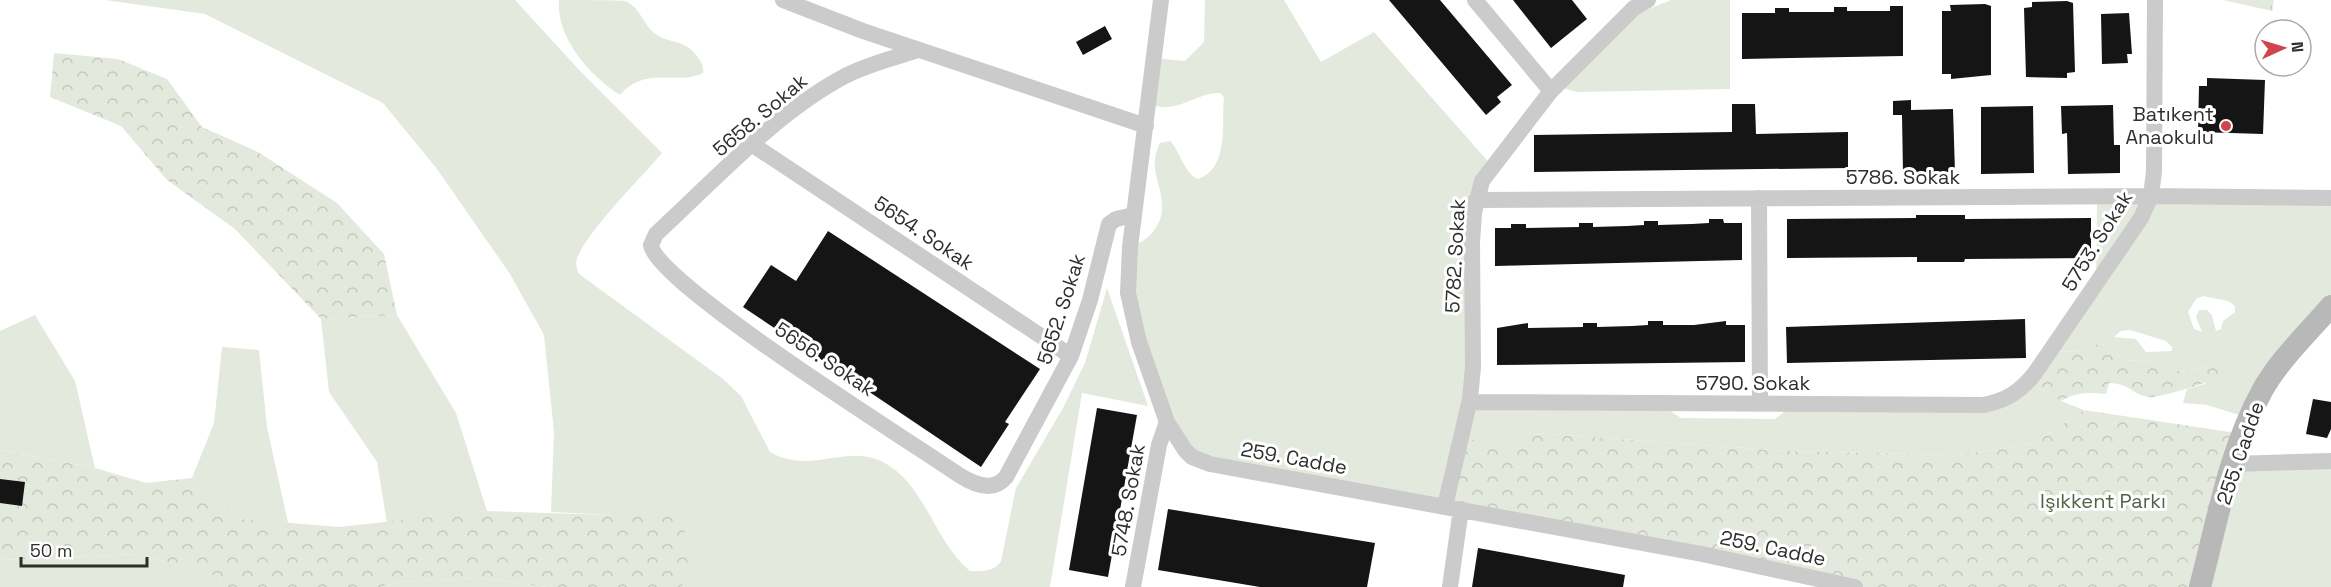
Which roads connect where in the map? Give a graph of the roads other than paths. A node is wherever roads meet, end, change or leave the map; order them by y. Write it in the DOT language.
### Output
graph roads {
  1 [pos="783,0"];
  2 [pos="1161,0"];
  3 [pos="1475,0"];
  4 [pos="1648,0"];
  5 [pos="2155,0"];
  6 [pos="918,50"];
  7 [pos="1551,91"];
  8 [pos="1146,126"];
  9 [pos="753,145"];
  10 [pos="2151,196"];
  11 [pos="1759,198"];
  12 [pos="2331,198"];
  13 [pos="1476,200"];
  14 [pos="1134,215"];
  15 [pos="651,245"];
  16 [pos="2331,306"];
  17 [pos="1071,356"];
  18 [pos="2029,381"];
  19 [pos="1470,402"];
  20 [pos="1760,404"];
  21 [pos="1167,422"];
  22 [pos="2331,461"];
  23 [pos="2233,464"];
  24 [pos="992,485"];
  25 [pos="1444,506"];
  26 [pos="1461,509"];
  27 [pos="1133,587"];
  28 [pos="1450,587"];
  29 [pos="1855,587"];
  30 [pos="2200,587"];
  1 -- 6 [label="street"];
  2 -- 8 [label="street, 259. Cadde"];
  3 -- 7 [label="street"];
  4 -- 7 [label="street, 5782. Sokak"];
  5 -- 10 [label="street, 5753. Sokak"];
  6 -- 8 [label="street"];
  6 -- 9 [label="street, 5658. Sokak"];
  7 -- 13 [label="street, 5782. Sokak"];
  8 -- 14 [label="street, 259. Cadde"];
  9 -- 15 [label="street, 5658. Sokak"];
  9 -- 17 [label="street, 5654. Sokak"];
  10 -- 11 [label="street, 5786. Sokak"];
  10 -- 12 [label="street, 5786. Sokak"];
  10 -- 18 [label="street, 5753. Sokak"];
  11 -- 13 [label="street, 5786. Sokak"];
  11 -- 20 [label="street"];
  13 -- 19 [label="street, 5782. Sokak"];
  14 -- 17 [label="street, 5652. Sokak"];
  14 -- 21 [label="street, 259. Cadde"];
  15 -- 24 [label="street, 5656. Sokak"];
  16 -- 23 [label="street, 255. Cadde"];
  17 -- 24 [label="street, 5652. Sokak"];
  18 -- 20 [label="street, 5790. Sokak"];
  19 -- 20 [label="street, 5790. Sokak"];
  19 -- 25 [label="street, 5782. Sokak"];
  21 -- 25 [label="street, 259. Cadde"];
  21 -- 27 [label="street, 5748. Sokak"];
  22 -- 23 [label="street"];
  23 -- 30 [label="street, 255. Cadde"];
  25 -- 26 [label="street, 259. Cadde"];
  26 -- 28 [label="street"];
  26 -- 29 [label="street, 259. Cadde"];
}
